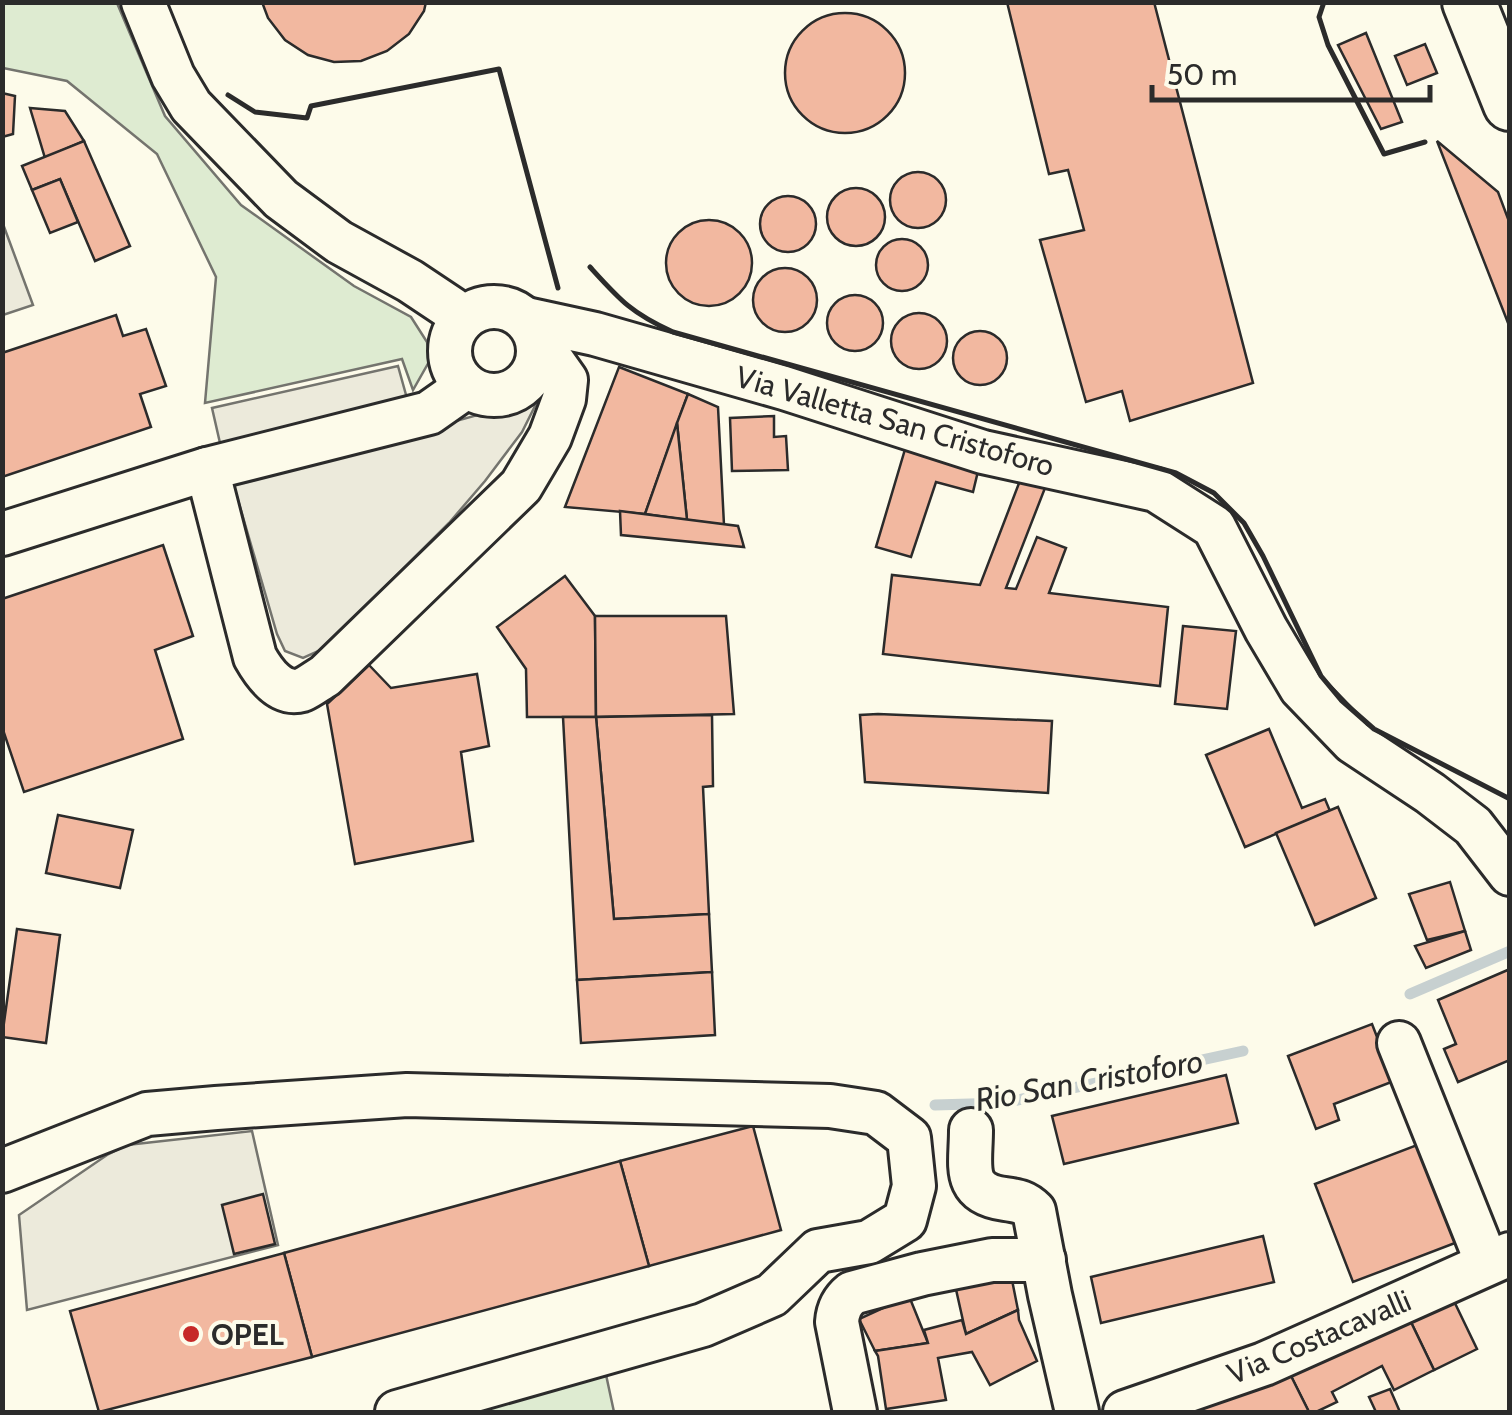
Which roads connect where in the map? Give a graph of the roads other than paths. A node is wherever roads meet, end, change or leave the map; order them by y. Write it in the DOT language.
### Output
graph roads {
  1 [pos="1469,2"];
  2 [pos="159,14"];
  3 [pos="1510,104"];
  4 [pos="463,319"];
  5 [pos="532,335"];
  6 [pos="463,383"];
  7 [pos="207,469"];
  8 [pos="2,534"];
  9 [pos="1510,874"];
  10 [pos="1399,1043"];
  11 [pos="971,1130"];
  12 [pos="2,1171"];
  13 [pos="1498,1259"];
  14 [pos="1044,1260"];
  15 [pos="397,1412"];
  16 [pos="856,1412"];
  17 [pos="1077,1412"];
  18 [pos="1125,1412"];
  1 -- 3 [label="main road"];
  2 -- 4 [label="street"];
  4 -- 5 [label="street"];
  4 -- 6 [label="street"];
  5 -- 6 [label="street"];
  5 -- 7 [label="street"];
  5 -- 9 [label="street, Via Valletta San Cristoforo"];
  6 -- 7 [label="street"];
  7 -- 8 [label="street"];
  10 -- 13 [label="street"];
  11 -- 14 [label="street"];
  12 -- 15 [label="street"];
  13 -- 18 [label="street, Via Costacavalli"];
  14 -- 16 [label="street"];
  14 -- 17 [label="street"];
}
